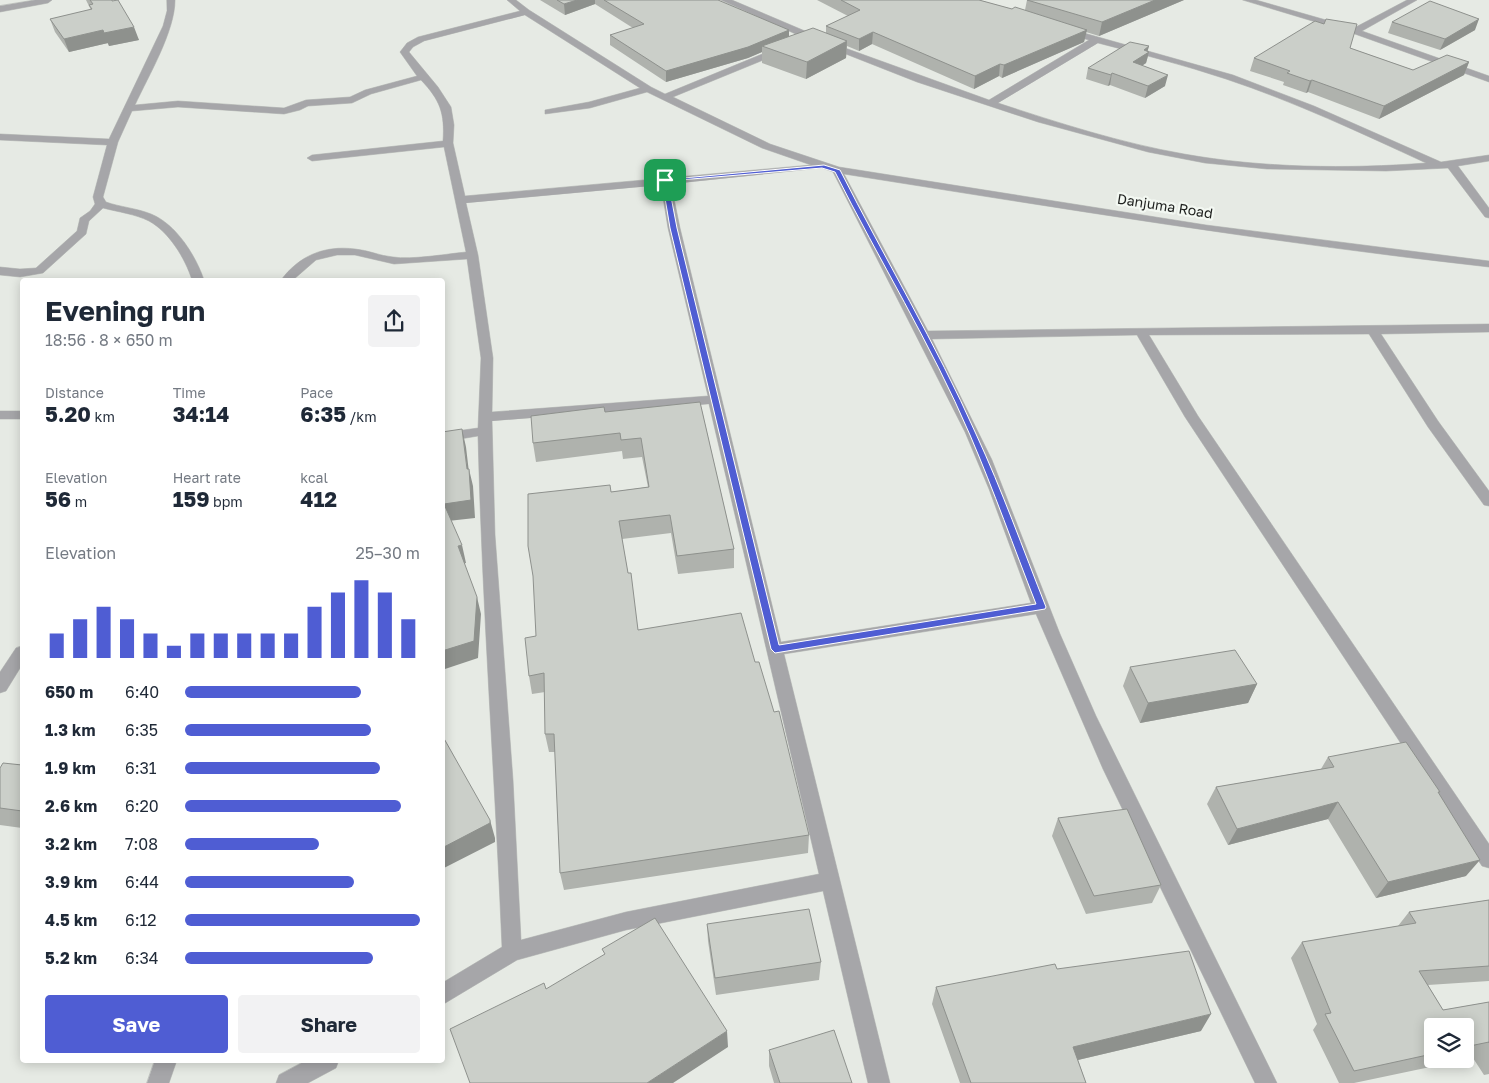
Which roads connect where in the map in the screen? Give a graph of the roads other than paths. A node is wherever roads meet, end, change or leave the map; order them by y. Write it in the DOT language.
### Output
graph roads {
  1 [pos="48,0"];
  2 [pos="171,0"];
  3 [pos="511,0"];
  4 [pos="725,0"];
  5 [pos="1247,0"];
  6 [pos="1413,0"];
  7 [pos="0,9"];
  8 [pos="526,12"];
  9 [pos="1061,29"];
  10 [pos="1355,31"];
  11 [pos="1096,40"];
  12 [pos="800,42"];
  13 [pos="423,77"];
  14 [pos="1489,79"];
  15 [pos="648,89"];
  16 [pos="665,98"];
  17 [pos="990,104"];
  18 [pos="129,108"];
  19 [pos="548,112"];
  20 [pos="0,136"];
  21 [pos="113,142"];
  22 [pos="448,143"];
  23 [pos="312,158"];
  24 [pos="1489,158"];
  25 [pos="1448,166"];
  26 [pos="830,168"];
  27 [pos="665,180"];
  28 [pos="461,200"];
  29 [pos="101,204"];
  30 [pos="1489,214"];
  31 [pos="472,255"];
  32 [pos="1489,264"];
  33 [pos="0,271"];
  34 [pos="198,278"];
  35 [pos="289,278"];
  36 [pos="1489,328"];
  37 [pos="1374,331"];
  38 [pos="1141,332"];
  39 [pos="925,335"];
  40 [pos="716,400"];
  41 [pos="0,415"];
  42 [pos="20,415"];
  43 [pos="486,424"];
  44 [pos="445,437"];
  45 [pos="1489,501"];
  46 [pos="1042,607"];
  47 [pos="775,649"];
  48 [pos="20,655"];
  49 [pos="0,686"];
  50 [pos="1489,860"];
  51 [pos="829,881"];
  52 [pos="512,952"];
  53 [pos="445,993"];
  54 [pos="165,1063"];
  55 [pos="323,1063"];
  56 [pos="158,1083"];
  57 [pos="288,1083"];
  58 [pos="879,1083"];
  59 [pos="1266,1083"];
  1 -- 7 [label="street"];
  2 -- 18 [label="street"];
  3 -- 8 [label="street"];
  4 -- 12 [label="street"];
  5 -- 10 [label="street"];
  6 -- 10 [label="street"];
  8 -- 13 [label="street"];
  8 -- 15 [label="street"];
  9 -- 11 [label="street"];
  10 -- 14 [label="street"];
  11 -- 17 [label="street"];
  11 -- 25 [label="street"];
  12 -- 16 [label="street"];
  12 -- 17 [label="street"];
  13 -- 18 [label="street"];
  13 -- 22 [label="street"];
  15 -- 16 [label="street"];
  15 -- 19 [label="street"];
  16 -- 26 [label="street"];
  17 -- 25 [label="street"];
  18 -- 21 [label="street"];
  20 -- 21 [label="street"];
  21 -- 29 [label="street"];
  22 -- 23 [label="street"];
  22 -- 28 [label="street"];
  24 -- 25 [label="street"];
  25 -- 30 [label="street"];
  26 -- 27 [label="street"];
  26 -- 32 [label="street, Danjuma Road"];
  26 -- 39 [label="street"];
  27 -- 28 [label="street"];
  27 -- 40 [label="street"];
  28 -- 31 [label="street"];
  29 -- 33 [label="street"];
  29 -- 34 [label="street"];
  31 -- 35 [label="street"];
  31 -- 43 [label="street"];
  36 -- 37 [label="street"];
  37 -- 38 [label="street"];
  37 -- 45 [label="street"];
  38 -- 39 [label="street"];
  38 -- 50 [label="street"];
  39 -- 46 [label="street"];
  40 -- 43 [label="street"];
  40 -- 47 [label="street"];
  41 -- 42 [label="street"];
  43 -- 44 [label="street"];
  43 -- 52 [label="street"];
  46 -- 47 [label="street"];
  46 -- 59 [label="street"];
  47 -- 51 [label="street"];
  48 -- 49 [label="street"];
  51 -- 52 [label="street"];
  51 -- 58 [label="street"];
  52 -- 53 [label="street"];
  54 -- 56 [label="street"];
  55 -- 57 [label="street"];
}
